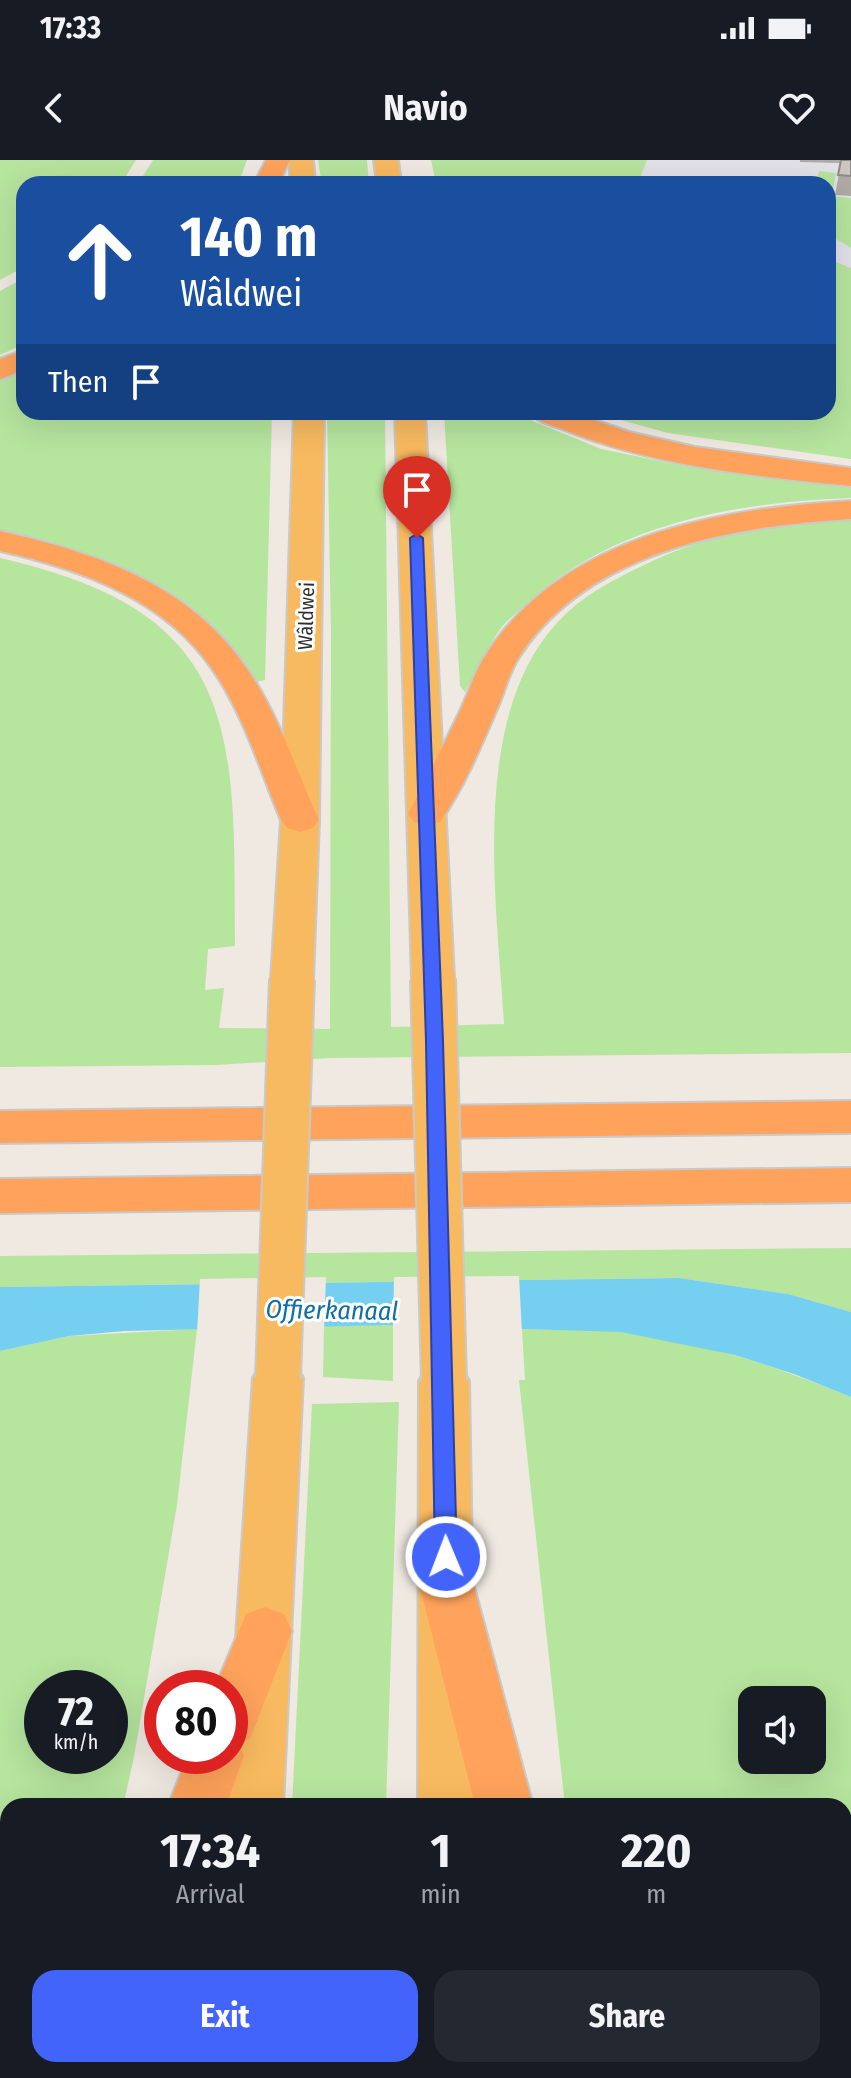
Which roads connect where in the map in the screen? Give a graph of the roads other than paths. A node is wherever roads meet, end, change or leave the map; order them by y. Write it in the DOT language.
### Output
graph roads {
  1 [pos="309,420"];
  2 [pos="410,420"];
  3 [pos="566,420"];
  4 [pos="851,477"];
  5 [pos="851,510"];
  6 [pos="0,541"];
  7 [pos="427,814"];
  8 [pos="300,820"];
  9 [pos="851,1117"];
  10 [pos="0,1127"];
  11 [pos="845,1187"];
  12 [pos="0,1196"];
  13 [pos="447,1587"];
  14 [pos="265,1631"];
  15 [pos="248,1675"];
  16 [pos="209,1774"];
  17 [pos="200,1798"];
  18 [pos="255,1798"];
  19 [pos="447,1798"];
  20 [pos="502,1798"];
  1 -- 8 [label="highway, Wâldwei"];
  2 -- 7 [label="highway"];
  3 -- 4 [label="highway"];
  5 -- 7 [label="highway"];
  6 -- 8 [label="highway"];
  7 -- 13 [label="highway, bridge"];
  8 -- 14 [label="highway, Wâldwei, bridge"];
  9 -- 10 [label="highway"];
  11 -- 12 [label="highway"];
  13 -- 19 [label="highway"];
  13 -- 20 [label="highway"];
  14 -- 15 [label="highway"];
  14 -- 18 [label="highway, Wâldwei"];
  16 -- 17 [label="highway"];
}
